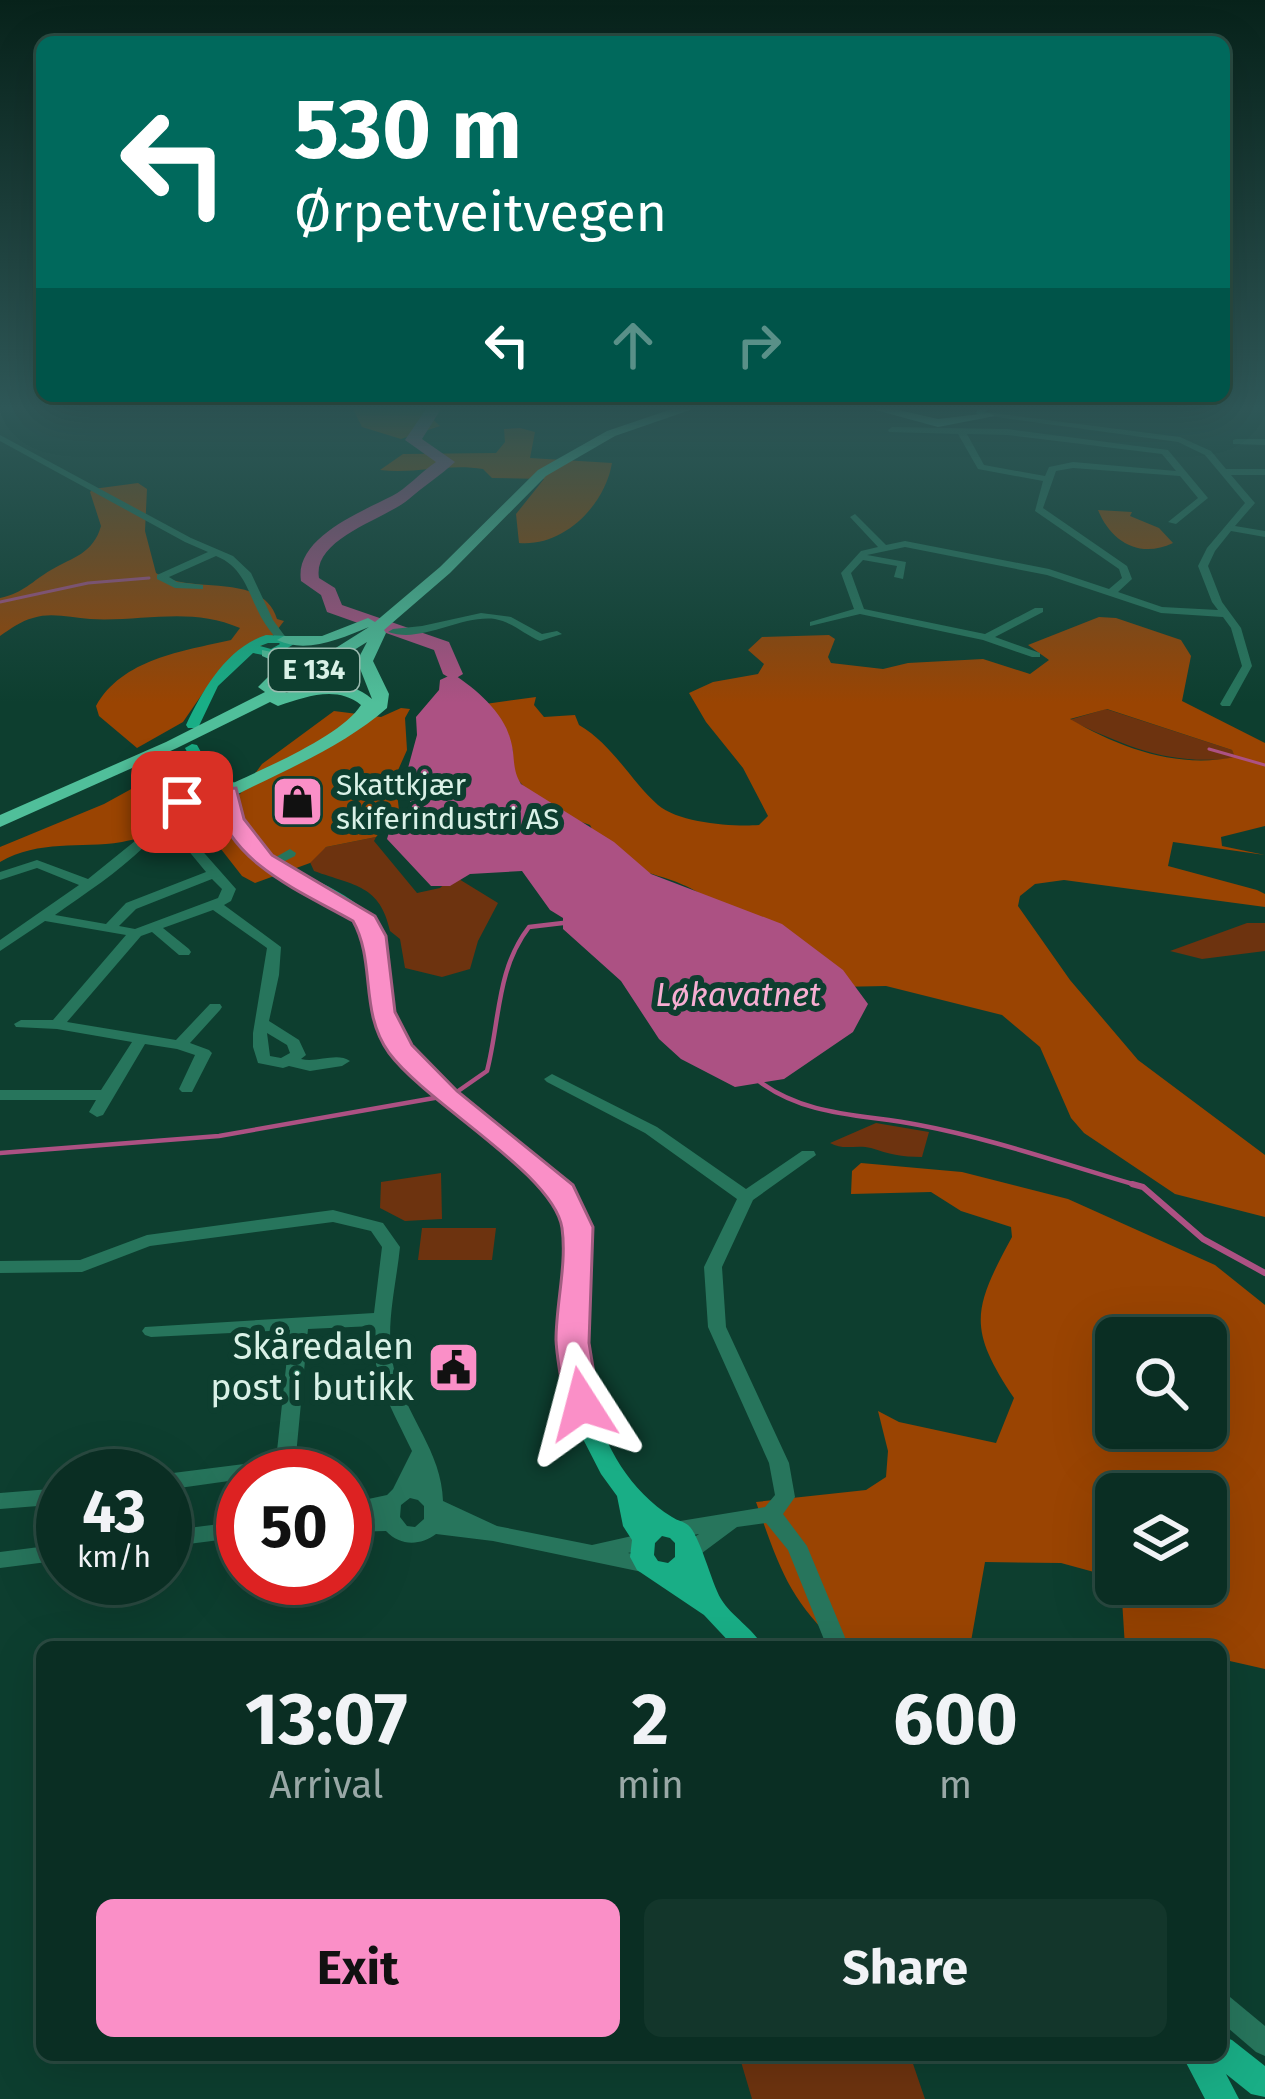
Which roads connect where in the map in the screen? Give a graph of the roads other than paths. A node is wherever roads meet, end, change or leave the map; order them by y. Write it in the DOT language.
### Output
graph roads {
  1 [pos="130,507"];
  2 [pos="500,507"];
  3 [pos="508,507"];
  4 [pos="1039,507"];
  5 [pos="1192,507"];
  6 [pos="1246,507"];
  7 [pos="855,517"];
  8 [pos="1173,522"];
  9 [pos="1227,528"];
  10 [pos="1265,535"];
  11 [pos="882,546"];
  12 [pos="215,552"];
  13 [pos="860,557"];
  14 [pos="899,577"];
  15 [pos="199,586"];
  16 [pos="1110,594"];
  17 [pos="410,597"];
  18 [pos="1039,610"];
  19 [pos="860,611"];
  20 [pos="1225,614"];
  21 [pos="268,622"];
  22 [pos="814,624"];
  23 [pos="393,632"];
  24 [pos="557,634"];
  25 [pos="986,637"];
  26 [pos="283,639"];
  27 [pos="260,649"];
  28 [pos="1036,655"];
  29 [pos="1226,704"];
  30 [pos="358,721"];
  31 [pos="196,733"];
  32 [pos="198,764"];
  33 [pos="223,785"];
  34 [pos="198,792"];
  35 [pos="0,819"];
  36 [pos="233,821"];
  37 [pos="193,849"];
  38 [pos="290,853"];
  39 [pos="269,865"];
  40 [pos="214,873"];
  41 [pos="0,876"];
  42 [pos="90,885"];
  43 [pos="215,905"];
  44 [pos="44,917"];
  45 [pos="109,928"];
  46 [pos="155,928"];
  47 [pos="136,933"];
  48 [pos="0,947"];
  49 [pos="184,952"];
  50 [pos="215,1007"];
  51 [pos="21,1024"];
  52 [pos="57,1024"];
  53 [pos="263,1024"];
  54 [pos="141,1040"];
  55 [pos="180,1045"];
  56 [pos="289,1061"];
  57 [pos="342,1061"];
  58 [pos="552,1079"];
  59 [pos="187,1089"];
  60 [pos="0,1095"];
  61 [pos="106,1095"];
  62 [pos="97,1112"];
  63 [pos="808,1155"];
  64 [pos="746,1197"];
  65 [pos="0,1267"];
  66 [pos="383,1319"];
  67 [pos="299,1324"];
  68 [pos="151,1331"];
  69 [pos="422,1453"];
  70 [pos="192,1478"];
  71 [pos="628,1492"];
  72 [pos="36,1498"];
  73 [pos="0,1501"];
  74 [pos="393,1506"];
  75 [pos="372,1509"];
  76 [pos="434,1511"];
  77 [pos="372,1514"];
  78 [pos="771,1514"];
  79 [pos="729,1524"];
  80 [pos="671,1530"];
  81 [pos="648,1554"];
  82 [pos="691,1554"];
  83 [pos="36,1555"];
  84 [pos="0,1560"];
  85 [pos="713,1608"];
  86 [pos="744,1641"];
  87 [pos="836,1641"];
  88 [pos="1227,2011"];
  89 [pos="1265,2043"];
  90 [pos="1227,2055"];
  91 [pos="1201,2061"];
  92 [pos="1263,2083"];
  93 [pos="1223,2099"];
  1 -- 12 [label="street"];
  2 -- 17 [label="highway, E 134"];
  3 -- 17 [label="highway, E 134"];
  4 -- 16 [label="street"];
  5 -- 8 [label="street"];
  6 -- 9 [label="street"];
  7 -- 11 [label="street"];
  9 -- 10 [label="street"];
  9 -- 20 [label="street"];
  11 -- 13 [label="street"];
  11 -- 16 [label="street"];
  12 -- 15 [label="street"];
  12 -- 21 [label="street"];
  13 -- 14 [label="street"];
  13 -- 19 [label="street"];
  16 -- 20 [label="street"];
  17 -- 26 [label="highway, E 134"];
  17 -- 30 [label="highway, E 134"];
  17 -- 31 [label="highway, E 134"];
  18 -- 25 [label="street"];
  19 -- 22 [label="street"];
  19 -- 25 [label="street"];
  20 -- 29 [label="street"];
  21 -- 26 [label="street"];
  21 -- 27 [label="street"];
  23 -- 24 [label="street"];
  25 -- 28 [label="street"];
  26 -- 27 [label="main road"];
  27 -- 31 [label="main road"];
  27 -- 31 [label="highway, E 134"];
  30 -- 31 [label="highway, E 134"];
  30 -- 33 [label="highway, E 134"];
  31 -- 32 [label="main road"];
  31 -- 35 [label="highway, E 134"];
  32 -- 33 [label="main road"];
  32 -- 34 [label="main road"];
  33 -- 34 [label="main road"];
  33 -- 36 [label="main road"];
  34 -- 36 [label="main road"];
  34 -- 42 [label="street"];
  36 -- 39 [label="main road"];
  37 -- 40 [label="street"];
  38 -- 39 [label="street"];
  39 -- 71 [label="main road"];
  40 -- 43 [label="street"];
  40 -- 45 [label="street"];
  41 -- 42 [label="street"];
  42 -- 44 [label="street"];
  43 -- 46 [label="street"];
  43 -- 53 [label="street"];
  44 -- 45 [label="street"];
  44 -- 48 [label="street"];
  45 -- 47 [label="street"];
  46 -- 47 [label="street"];
  46 -- 49 [label="street"];
  47 -- 52 [label="street"];
  50 -- 55 [label="street"];
  51 -- 52 [label="street"];
  52 -- 54 [label="street"];
  53 -- 56 [label="street"];
  53 -- 56 [label="street"];
  54 -- 55 [label="street"];
  54 -- 61 [label="street"];
  55 -- 59 [label="street"];
  56 -- 57 [label="street"];
  58 -- 64 [label="street"];
  60 -- 61 [label="street"];
  61 -- 62 [label="street"];
  63 -- 64 [label="street"];
  64 -- 78 [label="street"];
  65 -- 66 [label="street"];
  66 -- 67 [label="street"];
  66 -- 69 [label="street"];
  67 -- 68 [label="street"];
  67 -- 70 [label="street"];
  69 -- 74 [label="street"];
  69 -- 76 [label="street"];
  71 -- 80 [label="main road"];
  71 -- 81 [label="main road"];
  72 -- 73 [label="street"];
  74 -- 75 [label="street"];
  74 -- 76 [label="street"];
  74 -- 76 [label="street"];
  74 -- 77 [label="street"];
  76 -- 81 [label="street"];
  78 -- 79 [label="street"];
  78 -- 87 [label="street"];
  79 -- 80 [label="street"];
  79 -- 82 [label="street"];
  80 -- 81 [label="main road"];
  80 -- 82 [label="main road"];
  81 -- 82 [label="main road"];
  81 -- 85 [label="main road"];
  82 -- 85 [label="main road"];
  83 -- 84 [label="street"];
  85 -- 86 [label="main road"];
  88 -- 89 [label="street"];
  90 -- 92 [label="main road"];
  91 -- 93 [label="main road"];
  92 -- 93 [label="main road"];
}
